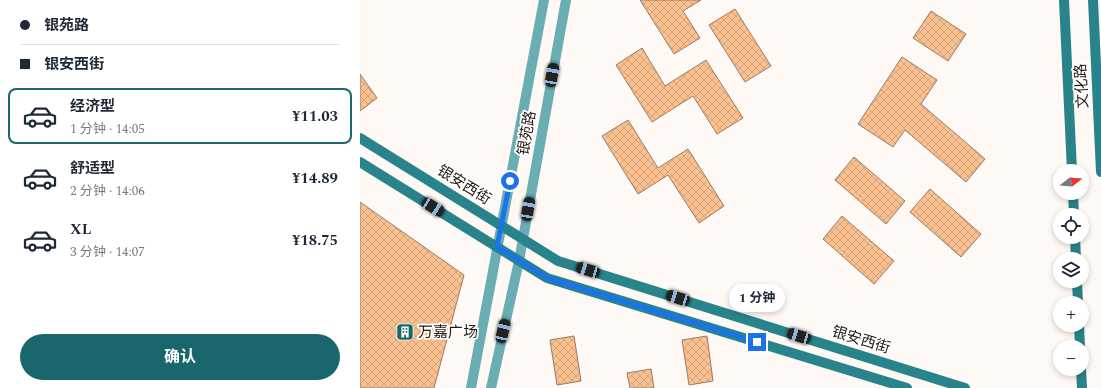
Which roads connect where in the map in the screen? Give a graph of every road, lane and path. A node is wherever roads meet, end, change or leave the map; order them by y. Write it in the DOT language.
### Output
graph roads {
  1 [pos="544,0"];
  2 [pos="566,0"];
  3 [pos="1064,0"];
  4 [pos="1093,0"];
  5 [pos="360,138"];
  6 [pos="360,162"];
  7 [pos="1072,164"];
  8 [pos="1101,172"];
  9 [pos="501,226"];
  10 [pos="523,239"];
  11 [pos="497,247"];
  12 [pos="519,261"];
  13 [pos="1081,376"];
  14 [pos="471,388"];
  15 [pos="491,388"];
  16 [pos="907,388"];
  17 [pos="965,388"];
  18 [pos="1082,388"];
  1 -- 9 [label="street, 银苑路"];
  2 -- 10 [label="street, 银苑路"];
  3 -- 7 [label="main road, 文化路"];
  4 -- 8 [label="main road, 文化路"];
  5 -- 9 [label="main road, 银安西街"];
  6 -- 11 [label="main road"];
  9 -- 10 [label="main road, 银安西街"];
  9 -- 11 [label="street, 银苑路"];
  10 -- 12 [label="street, 银苑路"];
  10 -- 17 [label="main road, 银安西街"];
  11 -- 12 [label="main road"];
  11 -- 14 [label="street, 银苑路"];
  12 -- 15 [label="street, 银苑路"];
  12 -- 16 [label="main road"];
  13 -- 18 [label="main road"];
}
